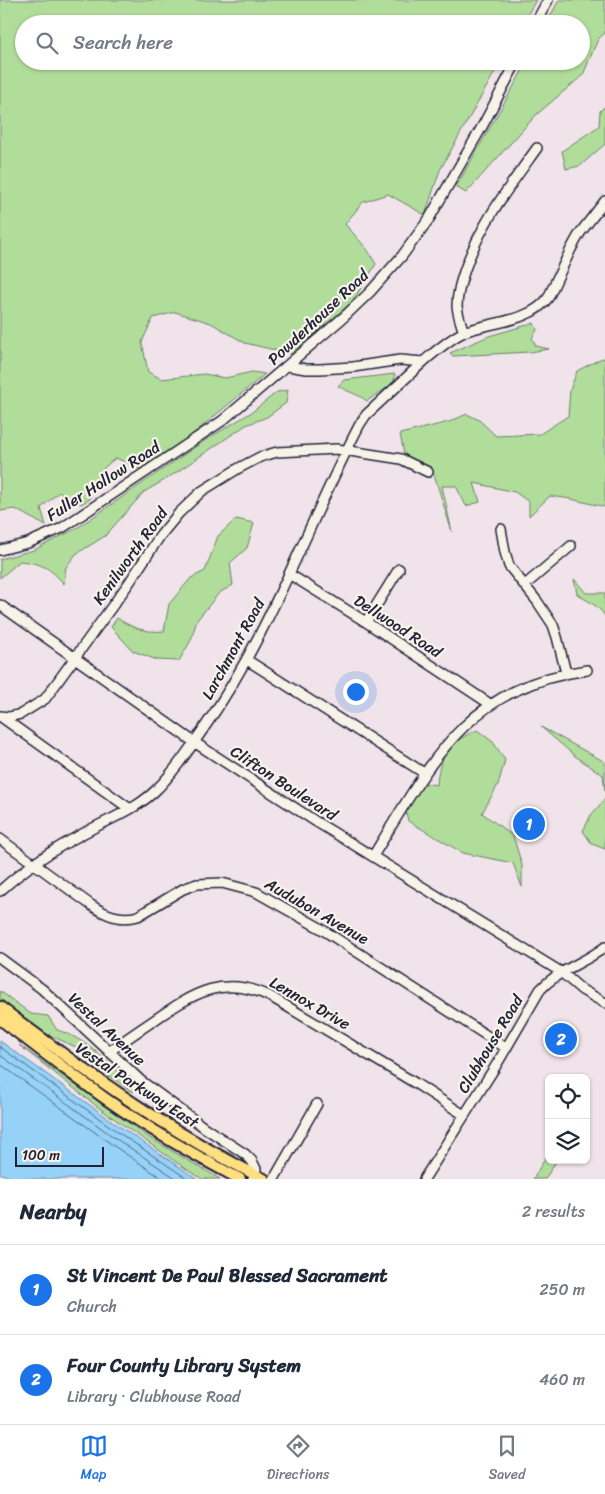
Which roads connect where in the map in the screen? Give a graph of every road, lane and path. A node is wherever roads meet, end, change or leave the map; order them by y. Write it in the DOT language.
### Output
graph roads {
  1 [pos="548,0"];
  2 [pos="540,15"];
  3 [pos="512,70"];
  4 [pos="538,148"];
  5 [pos="605,201"];
  6 [pos="464,332"];
  7 [pos="423,362"];
  8 [pos="288,366"];
  9 [pos="216,425"];
  10 [pos="348,450"];
  11 [pos="428,472"];
  12 [pos="501,529"];
  13 [pos="571,546"];
  14 [pos="0,550"];
  15 [pos="400,569"];
  16 [pos="290,574"];
  17 [pos="525,585"];
  18 [pos="0,605"];
  19 [pos="366,622"];
  20 [pos="76,658"];
  21 [pos="247,660"];
  22 [pos="587,670"];
  23 [pos="566,673"];
  24 [pos="490,704"];
  25 [pos="0,716"];
  26 [pos="194,742"];
  27 [pos="424,773"];
  28 [pos="130,809"];
  29 [pos="0,839"];
  30 [pos="373,856"];
  31 [pos="34,864"];
  32 [pos="0,891"];
  33 [pos="605,947"];
  34 [pos="0,958"];
  35 [pos="561,972"];
  36 [pos="605,1003"];
  37 [pos="0,1007"];
  38 [pos="0,1019"];
  39 [pos="506,1048"];
  40 [pos="109,1052"];
  41 [pos="317,1104"];
  42 [pos="464,1115"];
  43 [pos="257,1178"];
  44 [pos="240,1179"];
  45 [pos="274,1179"];
  46 [pos="424,1179"];
  1 -- 2 [label="street"];
  3 -- 8 [label="street, Powderhouse Road"];
  4 -- 6 [label="street"];
  5 -- 6 [label="street, Larchmont Road"];
  6 -- 7 [label="street, Larchmont Road"];
  7 -- 8 [label="street"];
  7 -- 10 [label="street, Larchmont Road"];
  8 -- 9 [label="street, Powderhouse Road"];
  9 -- 14 [label="street, Fuller Hollow Road"];
  10 -- 11 [label="street, Kenilworth Road"];
  10 -- 16 [label="street, Larchmont Road"];
  10 -- 20 [label="street, Kenilworth Road"];
  12 -- 17 [label="street"];
  13 -- 17 [label="street"];
  15 -- 19 [label="street"];
  16 -- 19 [label="street, Dellwood Road"];
  16 -- 21 [label="street, Larchmont Road"];
  17 -- 23 [label="street"];
  18 -- 20 [label="street, Clifton Boulevard"];
  19 -- 24 [label="street, Dellwood Road"];
  20 -- 25 [label="street, Kenilworth Road"];
  20 -- 26 [label="street, Clifton Boulevard"];
  21 -- 26 [label="street, Larchmont Road"];
  21 -- 27 [label="street"];
  22 -- 23 [label="street"];
  23 -- 24 [label="street"];
  24 -- 27 [label="street"];
  25 -- 28 [label="street"];
  26 -- 28 [label="street, Larchmont Road"];
  26 -- 30 [label="street, Clifton Boulevard"];
  27 -- 30 [label="street"];
  28 -- 31 [label="street, Larchmont Road"];
  29 -- 31 [label="street, Audubon Avenue"];
  30 -- 35 [label="street, Clifton Boulevard"];
  31 -- 32 [label="street, Larchmont Road"];
  31 -- 39 [label="street, Audubon Avenue"];
  33 -- 35 [label="street, Clubhouse Road"];
  34 -- 40 [label="street, Vestal Avenue"];
  35 -- 36 [label="street, Clifton Boulevard"];
  35 -- 39 [label="street, Clubhouse Road"];
  37 -- 43 [label="main road, Vestal Parkway East"];
  38 -- 44 [label="main road, Vestal Parkway East"];
  39 -- 42 [label="street, Clubhouse Road"];
  40 -- 42 [label="street, Lennox Drive"];
  40 -- 43 [label="street, Vestal Avenue"];
  41 -- 45 [label="street"];
  42 -- 46 [label="street, Clubhouse Road"];
}
